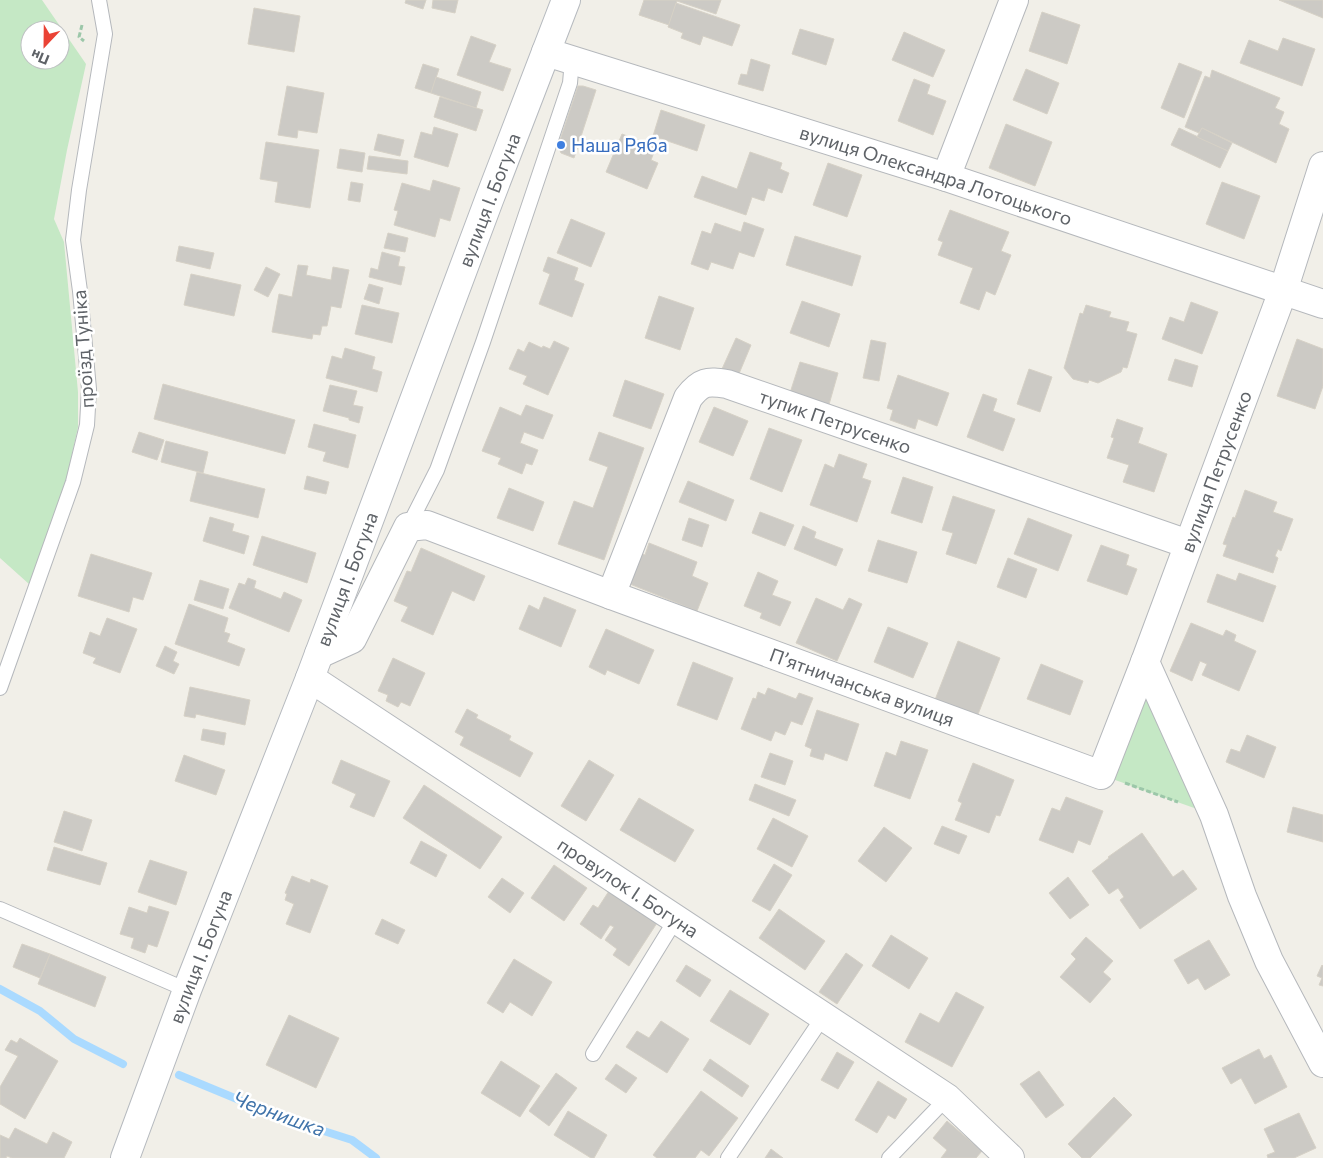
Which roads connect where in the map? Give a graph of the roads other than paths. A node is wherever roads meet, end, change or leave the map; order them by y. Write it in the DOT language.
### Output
graph roads {
  1 [pos="99,0"];
  2 [pos="566,0"];
  3 [pos="1014,0"];
  4 [pos="546,52"];
  5 [pos="572,60"];
  6 [pos="1323,166"];
  7 [pos="946,177"];
  8 [pos="1283,291"];
  9 [pos="1323,304"];
  10 [pos="408,527"];
  11 [pos="1188,544"];
  12 [pos="611,595"];
  13 [pos="1145,662"];
  14 [pos="314,666"];
  15 [pos="0,688"];
  16 [pos="1101,775"];
  17 [pos="0,909"];
  18 [pos="676,919"];
  19 [pos="187,990"];
  20 [pos="823,1017"];
  21 [pos="593,1054"];
  22 [pos="1323,1063"];
  23 [pos="947,1098"];
  24 [pos="125,1158"];
  25 [pos="728,1158"];
  26 [pos="889,1158"];
  27 [pos="1010,1158"];
  1 -- 15 [label="lane, проїзд Туніка"];
  2 -- 4 [label="street, вулиця І. Богуна"];
  3 -- 7 [label="street"];
  4 -- 5 [label="street, вулиця Олександра Лотоцького"];
  4 -- 14 [label="street, вулиця І. Богуна"];
  5 -- 7 [label="street, вулиця Олександра Лотоцького"];
  5 -- 10 [label="lane"];
  6 -- 8 [label="street, вулиця Петрусенко"];
  7 -- 8 [label="street, вулиця Олександра Лотоцького"];
  8 -- 9 [label="street, вулиця Олександра Лотоцького"];
  8 -- 11 [label="street, вулиця Петрусенко"];
  10 -- 12 [label="street, Пʼятничанська вулиця"];
  10 -- 14 [label="street"];
  11 -- 12 [label="street, тупик Петрусенко"];
  11 -- 13 [label="street, вулиця Петрусенко"];
  12 -- 16 [label="street, Пʼятничанська вулиця"];
  13 -- 16 [label="street, вулиця Петрусенко"];
  13 -- 22 [label="street"];
  14 -- 18 [label="street, провулок І. Богуна"];
  14 -- 19 [label="street, вулиця І. Богуна"];
  17 -- 19 [label="lane"];
  18 -- 20 [label="street, провулок І. Богуна"];
  18 -- 21 [label="lane"];
  19 -- 24 [label="street, вулиця І. Богуна"];
  20 -- 23 [label="street, провулок І. Богуна"];
  20 -- 25 [label="lane"];
  23 -- 26 [label="lane"];
  23 -- 27 [label="street, провулок І. Богуна"];
}
